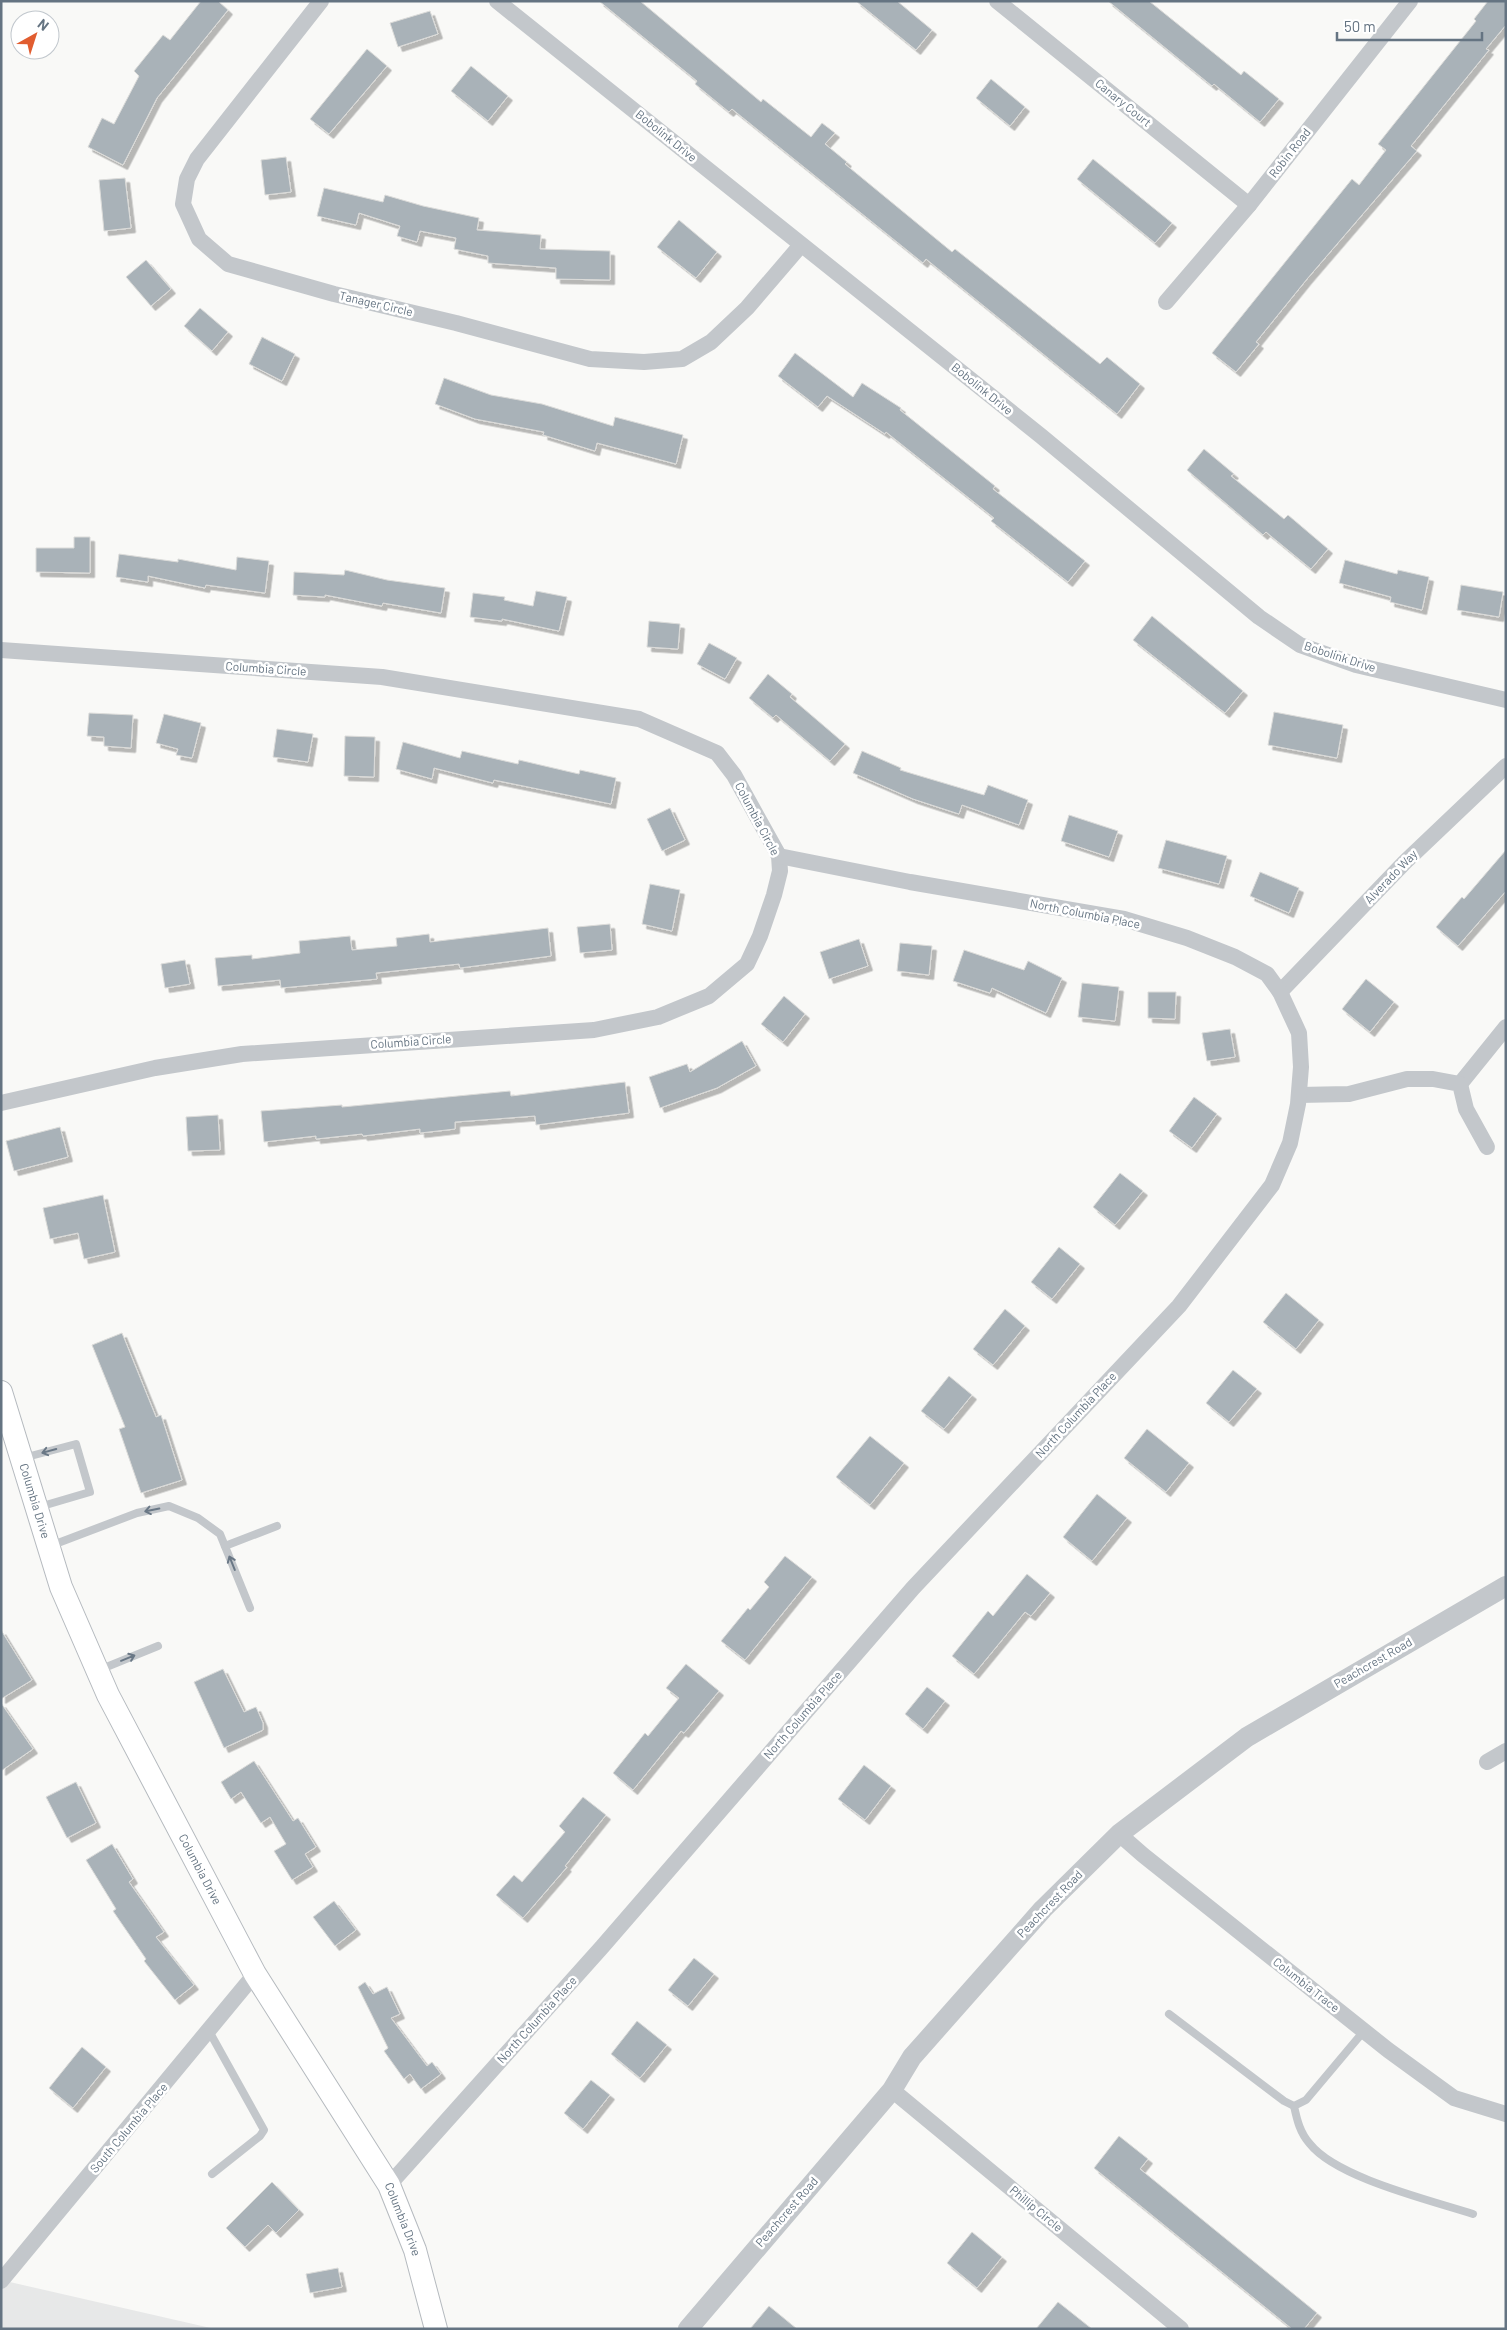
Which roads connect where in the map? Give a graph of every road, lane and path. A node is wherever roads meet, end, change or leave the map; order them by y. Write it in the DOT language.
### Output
graph roads {
  1 [pos="321,1"];
  2 [pos="497,1"];
  3 [pos="996,1"];
  4 [pos="1410,1"];
  5 [pos="1249,205"];
  6 [pos="801,245"];
  7 [pos="1166,302"];
  8 [pos="1,650"];
  9 [pos="1506,700"];
  10 [pos="1506,766"];
  11 [pos="779,856"];
  12 [pos="1280,992"];
  13 [pos="1506,1027"];
  14 [pos="1460,1084"];
  15 [pos="1299,1095"];
  16 [pos="1,1103"];
  17 [pos="1487,1147"];
  18 [pos="1,1393"];
  19 [pos="22,1458"];
  20 [pos="37,1508"];
  21 [pos="277,1526"];
  22 [pos="225,1546"];
  23 [pos="49,1547"];
  24 [pos="1506,1586"];
  25 [pos="250,1608"];
  26 [pos="158,1646"];
  27 [pos="98,1670"];
  28 [pos="1506,1751"];
  29 [pos="1487,1762"];
  30 [pos="1119,1834"];
  31 [pos="255,1974"];
  32 [pos="1169,2014"];
  33 [pos="209,2031"];
  34 [pos="1364,2031"];
  35 [pos="892,2090"];
  36 [pos="1294,2106"];
  37 [pos="1506,2114"];
  38 [pos="212,2174"];
  39 [pos="389,2185"];
  40 [pos="1473,2214"];
  41 [pos="1,2280"];
  42 [pos="436,2329"];
  43 [pos="688,2329"];
  44 [pos="1181,2329"];
  1 -- 6 [label="street, Tanager Circle"];
  2 -- 6 [label="street, Bobolink Drive"];
  3 -- 5 [label="street, Canary Court"];
  4 -- 5 [label="street, Robin Road"];
  5 -- 7 [label="street, Robin Road"];
  6 -- 9 [label="street, Bobolink Drive"];
  8 -- 11 [label="street, Columbia Circle"];
  10 -- 12 [label="street, Alverado Way"];
  11 -- 12 [label="street, North Columbia Place"];
  11 -- 16 [label="street, Columbia Circle"];
  12 -- 15 [label="street, North Columbia Place"];
  13 -- 14 [label="street"];
  14 -- 15 [label="street"];
  14 -- 17 [label="street"];
  15 -- 39 [label="street, North Columbia Place"];
  18 -- 19 [label="main road, Columbia Drive"];
  19 -- 20 [label="main road, Columbia Drive"];
  20 -- 19 [label="lane, one-way"];
  20 -- 23 [label="main road, Columbia Drive"];
  21 -- 22 [label="lane"];
  22 -- 23 [label="lane, one-way"];
  25 -- 22 [label="lane, one-way"];
  23 -- 27 [label="main road, Columbia Drive"];
  24 -- 30 [label="street, Peachcrest Road"];
  27 -- 26 [label="lane, one-way"];
  27 -- 31 [label="main road, Columbia Drive"];
  28 -- 29 [label="street"];
  30 -- 34 [label="street, Columbia Trace"];
  30 -- 35 [label="street, Peachcrest Road"];
  31 -- 33 [label="street, South Columbia Place"];
  31 -- 39 [label="main road, Columbia Drive"];
  32 -- 36 [label="lane"];
  33 -- 38 [label="lane"];
  33 -- 41 [label="street, South Columbia Place"];
  34 -- 36 [label="lane"];
  34 -- 37 [label="street, Columbia Trace"];
  35 -- 43 [label="street, Peachcrest Road"];
  35 -- 44 [label="street, Phillip Circle"];
  36 -- 40 [label="lane"];
  39 -- 42 [label="main road, Columbia Drive"];
}
